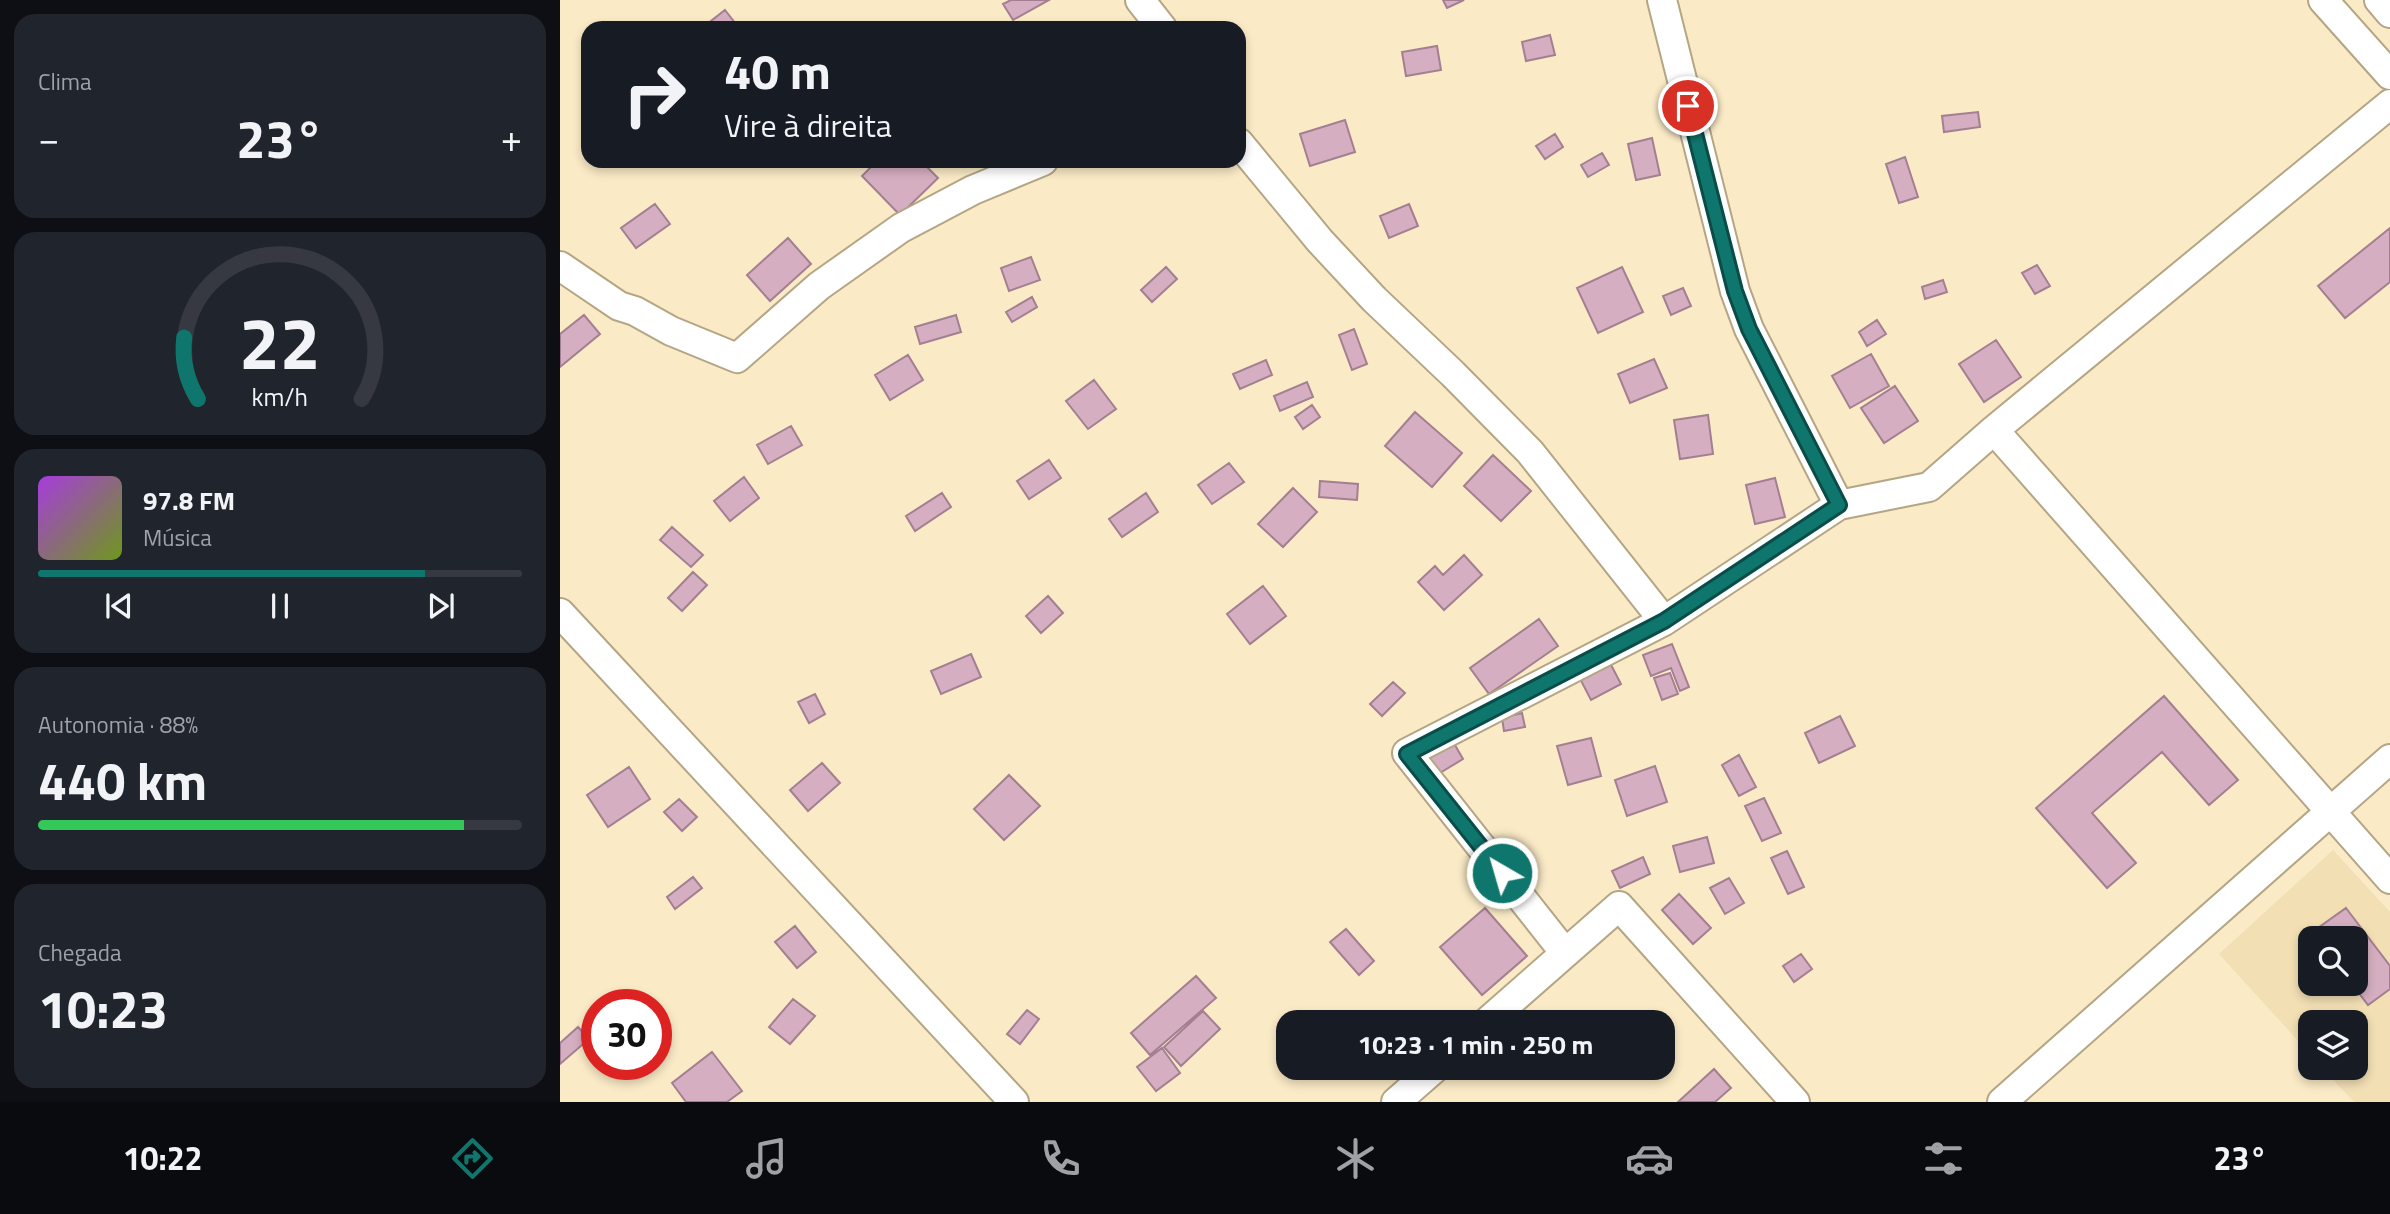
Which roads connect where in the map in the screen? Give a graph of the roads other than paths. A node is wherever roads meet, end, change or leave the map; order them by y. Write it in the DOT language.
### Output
graph roads {
  1 [pos="1140,0"];
  2 [pos="1662,0"];
  3 [pos="2323,0"];
  4 [pos="2379,0"];
  5 [pos="2390,13"];
  6 [pos="1156,21"];
  7 [pos="2390,75"];
  8 [pos="2390,104"];
  9 [pos="1246,151"];
  10 [pos="1026,168"];
  11 [pos="560,266"];
  12 [pos="1994,430"];
  13 [pos="1839,505"];
  14 [pos="560,613"];
  15 [pos="1664,621"];
  16 [pos="2390,759"];
  17 [pos="2331,812"];
  18 [pos="2390,879"];
  19 [pos="1565,953"];
  20 [pos="1501,1010"];
  21 [pos="1421,1080"];
  22 [pos="1014,1102"];
  23 [pos="1396,1102"];
  24 [pos="1794,1102"];
  25 [pos="2002,1102"];
  1 -- 6 [label="street"];
  2 -- 13 [label="street"];
  3 -- 7 [label="street"];
  4 -- 5 [label="street"];
  8 -- 12 [label="street"];
  9 -- 15 [label="street"];
  10 -- 11 [label="street"];
  12 -- 13 [label="street"];
  12 -- 17 [label="street"];
  13 -- 15 [label="street"];
  14 -- 22 [label="street"];
  15 -- 19 [label="street"];
  16 -- 17 [label="street"];
  17 -- 18 [label="street"];
  17 -- 25 [label="street"];
  19 -- 20 [label="street"];
  19 -- 24 [label="street"];
  21 -- 23 [label="street"];
}
